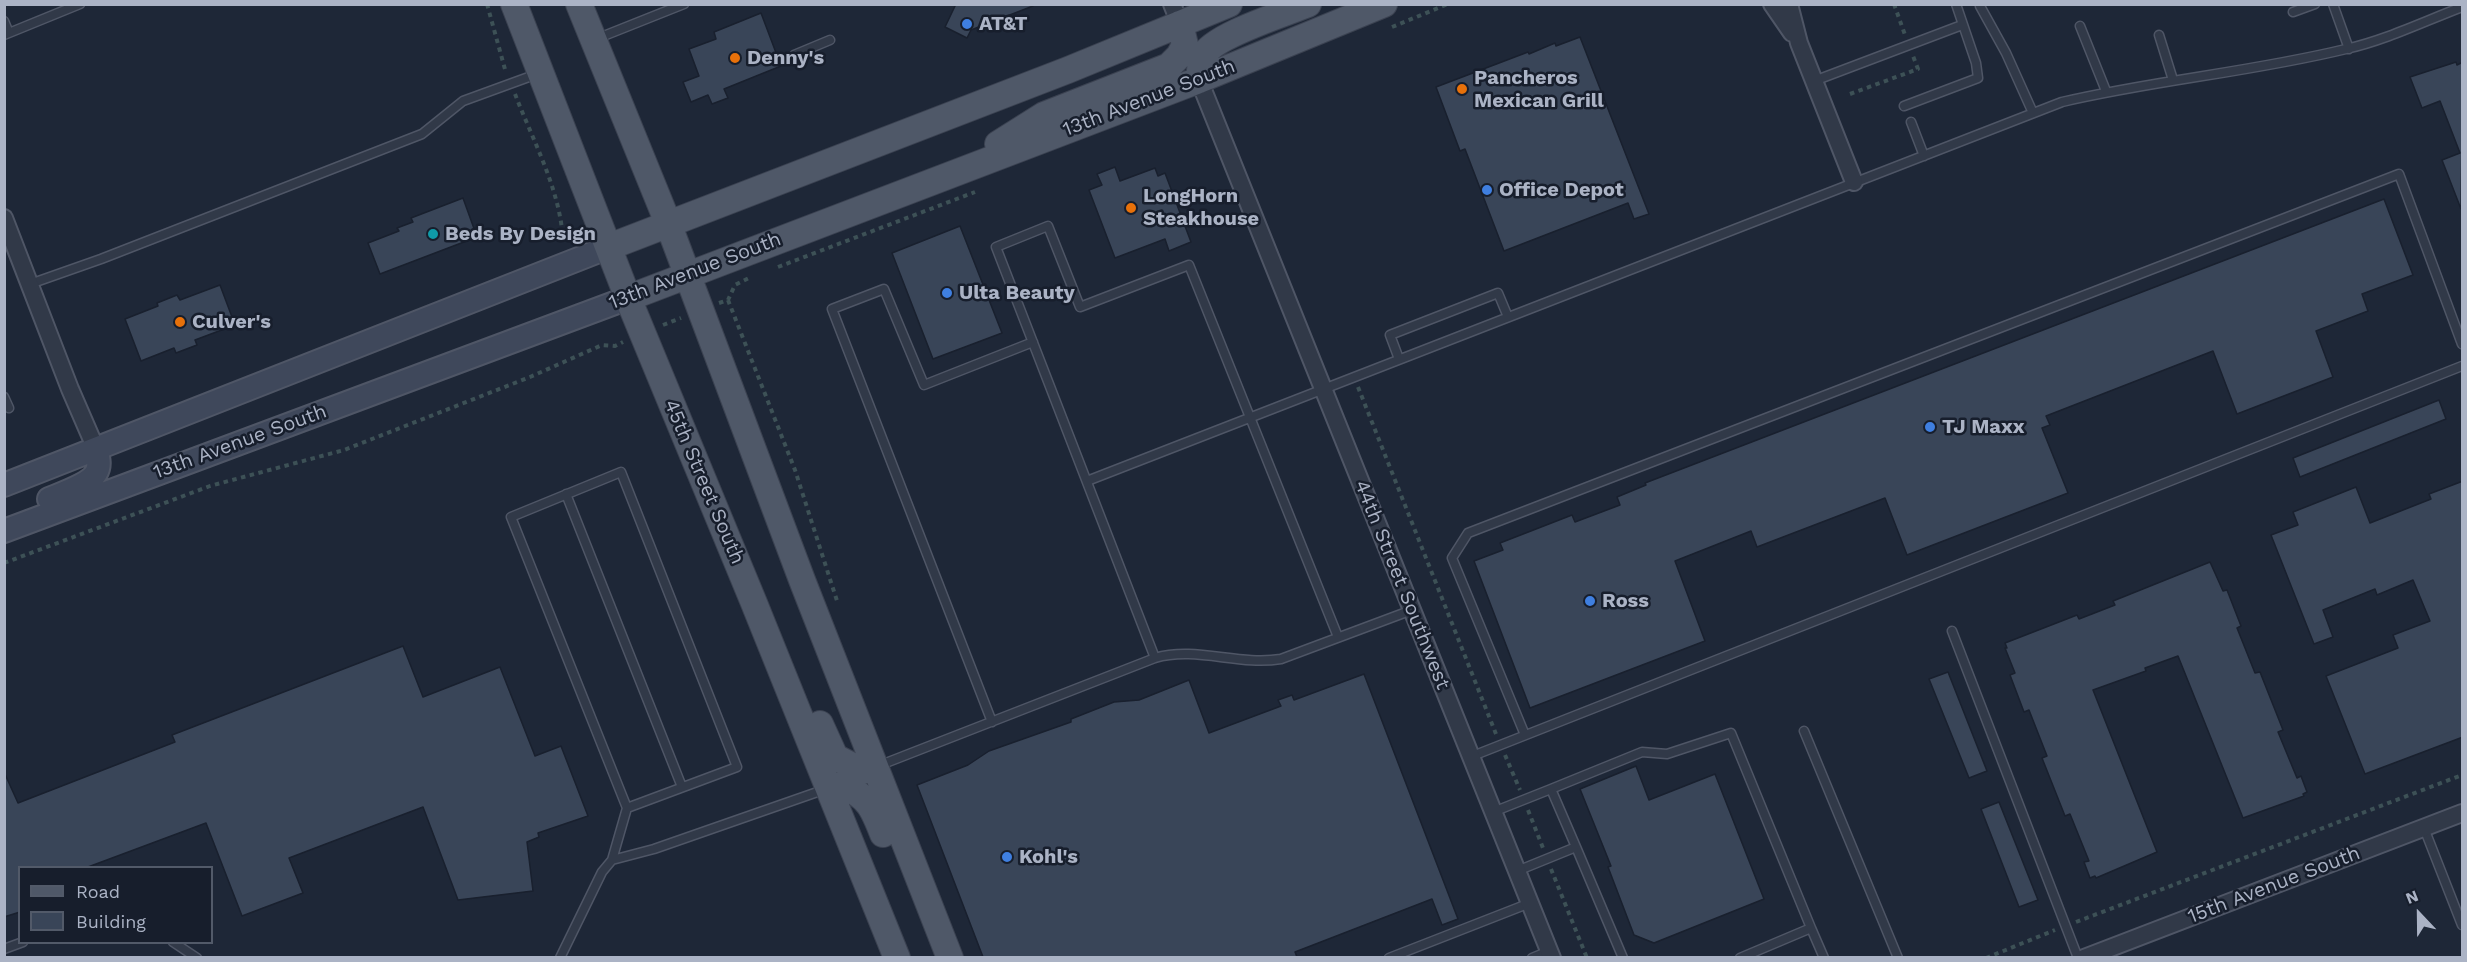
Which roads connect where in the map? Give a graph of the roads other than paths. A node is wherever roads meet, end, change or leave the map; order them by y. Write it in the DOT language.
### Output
graph roads {
  1 [pos="80,4"];
  2 [pos="514,4"];
  3 [pos="570,4"];
  4 [pos="579,4"];
  5 [pos="684,4"];
  6 [pos="1230,4"];
  7 [pos="1308,4"];
  8 [pos="1384,4"];
  9 [pos="1772,4"];
  10 [pos="1789,4"];
  11 [pos="1956,4"];
  12 [pos="2315,4"];
  13 [pos="2332,4"];
  14 [pos="1980,6"];
  15 [pos="2463,7"];
  16 [pos="2293,12"];
  17 [pos="1176,14"];
  18 [pos="4,21"];
  19 [pos="1962,25"];
  20 [pos="2080,26"];
  21 [pos="7,34"];
  22 [pos="2159,35"];
  23 [pos="593,40"];
  24 [pos="830,40"];
  25 [pos="1799,43"];
  26 [pos="2349,49"];
  27 [pos="794,55"];
  28 [pos="541,72"];
  29 [pos="1199,80"];
  30 [pos="2173,80"];
  31 [pos="1814,81"];
  32 [pos="2106,91"];
  33 [pos="1904,106"];
  34 [pos="2033,113"];
  35 [pos="1911,122"];
  36 [pos="1924,156"];
  37 [pos="948,175"];
  38 [pos="1854,182"];
  39 [pos="5,222"];
  40 [pos="668,224"];
  41 [pos="609,247"];
  42 [pos="686,274"];
  43 [pos="30,284"];
  44 [pos="628,298"];
  45 [pos="1508,317"];
  46 [pos="1032,342"];
  47 [pos="2463,344"];
  48 [pos="1399,359"];
  49 [pos="2463,366"];
  50 [pos="1323,389"];
  51 [pos="4,397"];
  52 [pos="9,408"];
  53 [pos="1249,418"];
  54 [pos="96,449"];
  55 [pos="1087,481"];
  56 [pos="4,485"];
  57 [pos="567,494"];
  58 [pos="4,516"];
  59 [pos="722,525"];
  60 [pos="4,531"];
  61 [pos="1412,610"];
  62 [pos="1952,631"];
  63 [pos="1338,637"];
  64 [pos="1155,658"];
  65 [pos="992,722"];
  66 [pos="1804,731"];
  67 [pos="1525,735"];
  68 [pos="1470,757"];
  69 [pos="875,767"];
  70 [pos="682,787"];
  71 [pos="829,788"];
  72 [pos="1551,789"];
  73 [pos="627,808"];
  74 [pos="1493,812"];
  75 [pos="2463,813"];
  76 [pos="2424,828"];
  77 [pos="1576,847"];
  78 [pos="612,860"];
  79 [pos="1517,872"];
  80 [pos="1530,903"];
  81 [pos="2463,925"];
  82 [pos="1811,927"];
  83 [pos="18,944"];
  84 [pos="176,944"];
  85 [pos="4,950"];
  86 [pos="1550,954"];
  87 [pos="1756,954"];
  88 [pos="197,957"];
  89 [pos="560,957"];
  90 [pos="897,957"];
  91 [pos="932,957"];
  92 [pos="950,957"];
  93 [pos="1389,957"];
  94 [pos="1532,957"];
  95 [pos="1623,957"];
  96 [pos="1740,957"];
  97 [pos="1824,957"];
  98 [pos="1898,957"];
  99 [pos="2078,957"];
  100 [pos="2084,957"];
  1 -- 21 [label="lane"];
  2 -- 28 [label="main road, 45th Street South"];
  3 -- 23 [label="main road"];
  4 -- 23 [label="main road"];
  5 -- 23 [label="lane"];
  6 -- 17 [label="main road"];
  7 -- 29 [label="main road"];
  8 -- 29 [label="main road, 13th Avenue South"];
  9 -- 25 [label="street"];
  10 -- 25 [label="street"];
  11 -- 19 [label="lane"];
  12 -- 16 [label="lane"];
  13 -- 26 [label="lane"];
  14 -- 34 [label="lane"];
  15 -- 26 [label="lane"];
  17 -- 37 [label="main road"];
  17 -- 40 [label="main road"];
  18 -- 21 [label="lane"];
  19 -- 31 [label="lane"];
  19 -- 33 [label="lane"];
  20 -- 32 [label="lane"];
  22 -- 30 [label="lane"];
  23 -- 40 [label="main road"];
  24 -- 27 [label="lane"];
  25 -- 31 [label="street"];
  26 -- 30 [label="lane"];
  28 -- 41 [label="main road, 45th Street South"];
  28 -- 43 [label="lane"];
  29 -- 37 [label="main road, 13th Avenue South"];
  29 -- 50 [label="street, 44th Street Southwest"];
  30 -- 32 [label="lane"];
  31 -- 38 [label="street"];
  32 -- 34 [label="lane"];
  34 -- 36 [label="lane"];
  35 -- 36 [label="lane"];
  36 -- 38 [label="lane"];
  37 -- 42 [label="main road, 13th Avenue South"];
  38 -- 45 [label="lane"];
  39 -- 43 [label="street"];
  40 -- 41 [label="main road"];
  40 -- 42 [label="main road"];
  41 -- 44 [label="main road, 45th Street South"];
  41 -- 54 [label="main road"];
  42 -- 44 [label="main road, 13th Avenue South"];
  42 -- 69 [label="main road"];
  43 -- 54 [label="street"];
  44 -- 59 [label="main road, 45th Street South"];
  44 -- 60 [label="main road, 13th Avenue South"];
  45 -- 48 [label="lane"];
  45 -- 48 [label="lane"];
  46 -- 53 [label="lane"];
  46 -- 55 [label="lane"];
  46 -- 65 [label="lane"];
  47 -- 67 [label="lane"];
  48 -- 50 [label="lane"];
  49 -- 67 [label="lane"];
  50 -- 53 [label="lane"];
  50 -- 61 [label="street, 44th Street Southwest"];
  51 -- 52 [label="lane"];
  53 -- 55 [label="lane"];
  53 -- 63 [label="lane"];
  54 -- 56 [label="main road"];
  54 -- 58 [label="main road"];
  55 -- 64 [label="lane"];
  57 -- 70 [label="lane"];
  57 -- 70 [label="lane"];
  57 -- 73 [label="lane"];
  59 -- 69 [label="main road"];
  59 -- 71 [label="main road, 45th Street South"];
  61 -- 63 [label="lane"];
  61 -- 68 [label="street, 44th Street Southwest"];
  62 -- 99 [label="lane"];
  63 -- 64 [label="lane"];
  64 -- 65 [label="lane"];
  65 -- 69 [label="lane"];
  66 -- 98 [label="lane"];
  67 -- 68 [label="lane"];
  68 -- 74 [label="street, 44th Street Southwest"];
  69 -- 92 [label="main road"];
  70 -- 73 [label="lane"];
  71 -- 78 [label="lane"];
  71 -- 90 [label="main road, 45th Street South"];
  71 -- 91 [label="main road"];
  72 -- 74 [label="lane"];
  72 -- 77 [label="lane"];
  72 -- 82 [label="lane"];
  73 -- 78 [label="lane"];
  74 -- 79 [label="street, 44th Street Southwest"];
  75 -- 76 [label="street, 15th Avenue South"];
  76 -- 81 [label="lane"];
  76 -- 100 [label="street, 15th Avenue South"];
  77 -- 79 [label="lane"];
  77 -- 95 [label="lane"];
  78 -- 89 [label="lane"];
  79 -- 80 [label="street, 44th Street Southwest"];
  80 -- 86 [label="street, 44th Street Southwest"];
  80 -- 93 [label="lane"];
  82 -- 87 [label="lane"];
  82 -- 97 [label="lane"];
  83 -- 85 [label="lane"];
  84 -- 88 [label="lane"];
  86 -- 94 [label="lane"];
  87 -- 96 [label="lane"];
}
